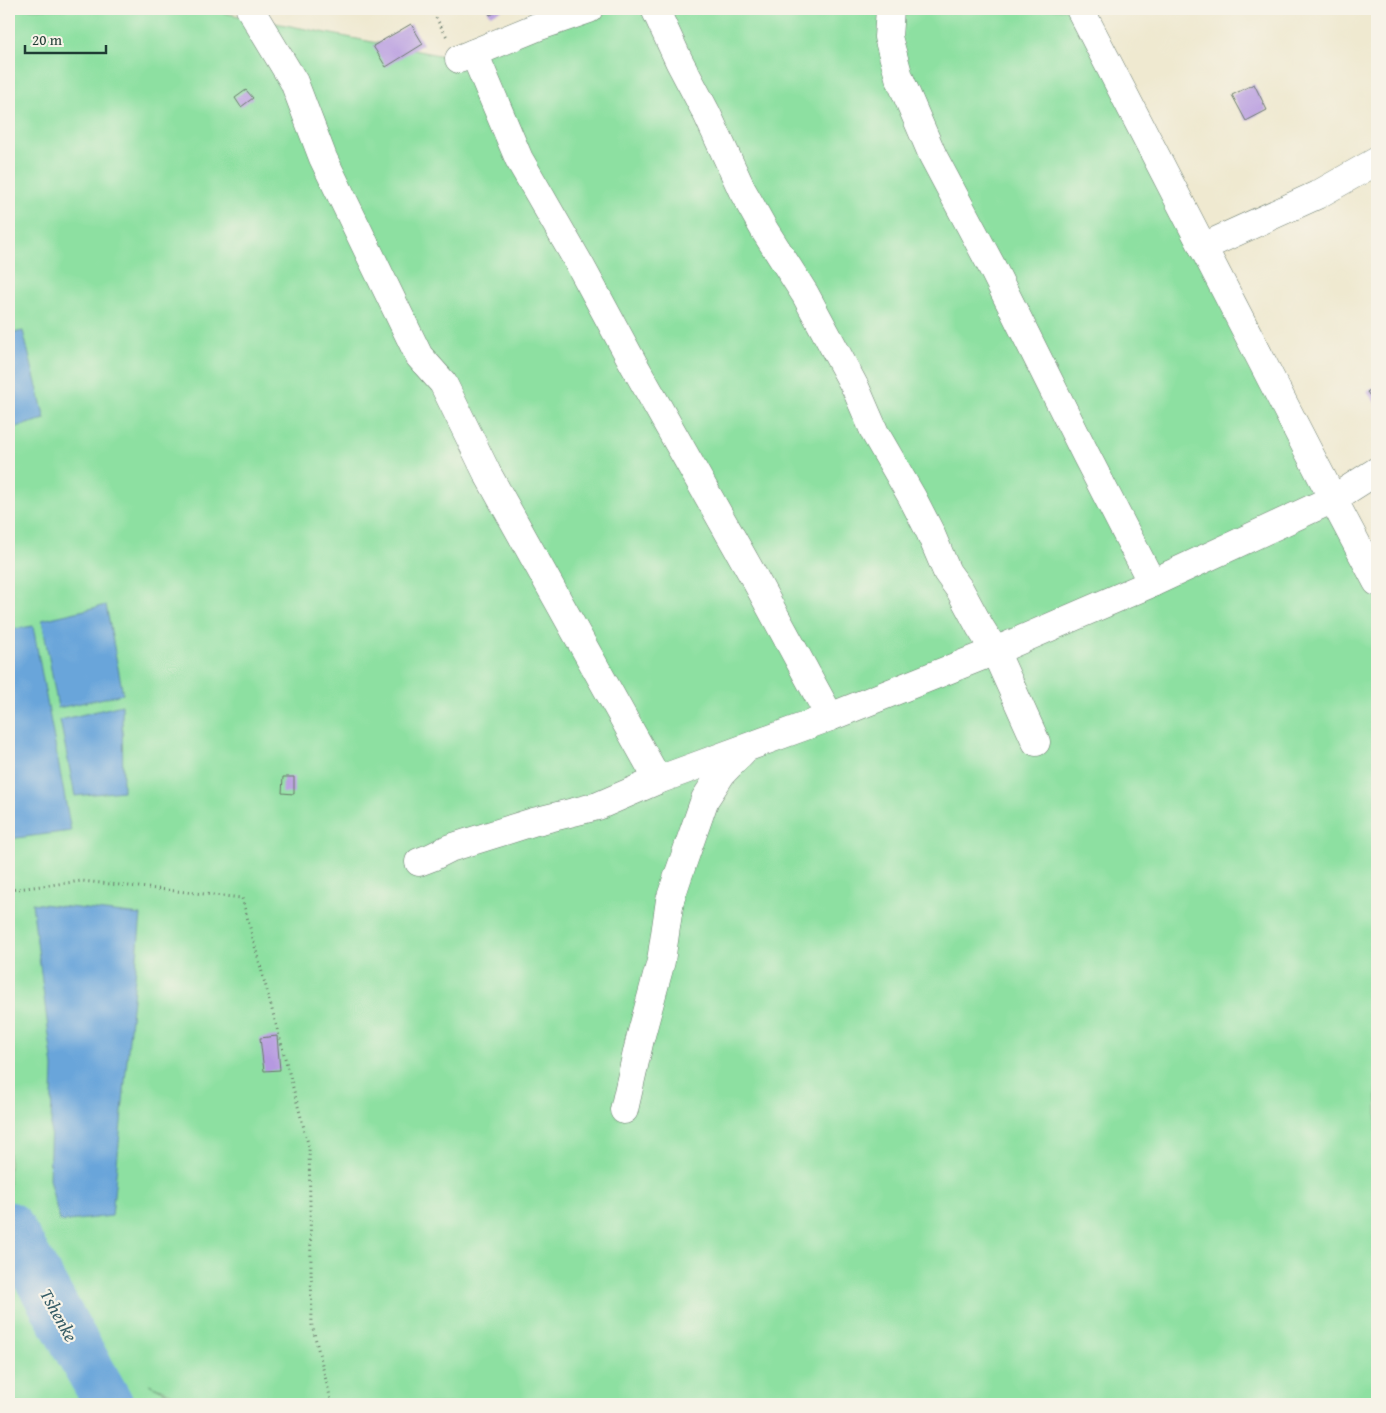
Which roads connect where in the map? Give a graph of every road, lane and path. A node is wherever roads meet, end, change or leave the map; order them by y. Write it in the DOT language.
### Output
graph roads {
  1 [pos="250,9"];
  2 [pos="589,9"];
  3 [pos="655,9"];
  4 [pos="890,9"];
  5 [pos="1080,9"];
  6 [pos="1377,161"];
  7 [pos="1203,247"];
  8 [pos="1377,471"];
  9 [pos="1333,499"];
  10 [pos="1377,582"];
  11 [pos="1152,583"];
  12 [pos="996,651"];
  13 [pos="830,717"];
  14 [pos="1036,742"];
  15 [pos="746,748"];
  16 [pos="658,780"];
  17 [pos="418,862"];
  18 [pos="9,890"];
  19 [pos="624,1110"];
  20 [pos="332,1404"];
  1 -- 16 [label="street"];
  2 -- 13 [label="street"];
  3 -- 12 [label="street"];
  4 -- 11 [label="street"];
  5 -- 7 [label="street"];
  6 -- 7 [label="street"];
  7 -- 9 [label="street"];
  8 -- 9 [label="street"];
  9 -- 10 [label="street"];
  9 -- 11 [label="street"];
  11 -- 12 [label="street"];
  12 -- 13 [label="street"];
  12 -- 14 [label="street"];
  13 -- 15 [label="street"];
  15 -- 16 [label="street"];
  15 -- 19 [label="street"];
  16 -- 17 [label="street"];
  18 -- 20 [label="path"];
}
